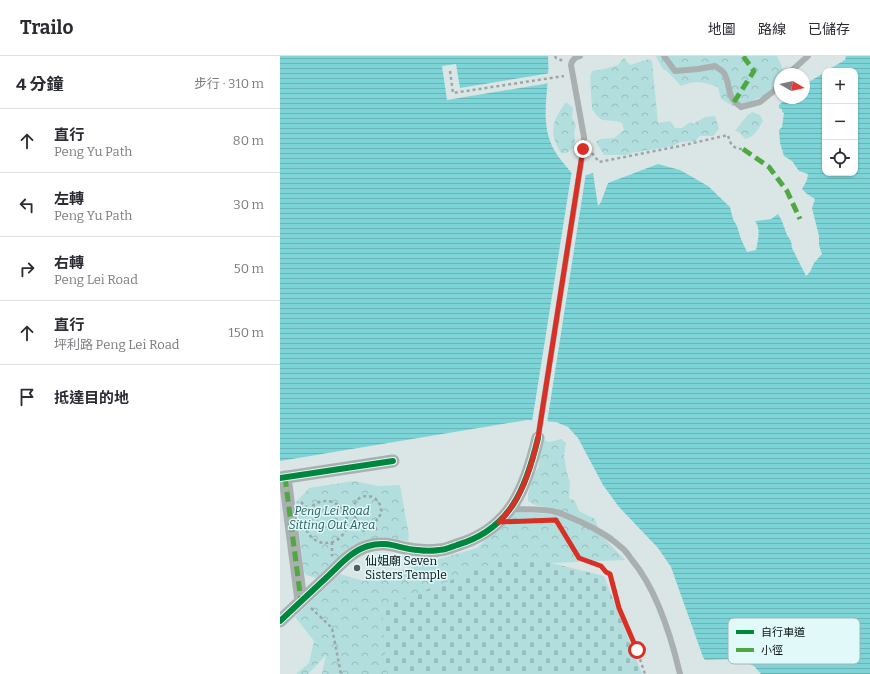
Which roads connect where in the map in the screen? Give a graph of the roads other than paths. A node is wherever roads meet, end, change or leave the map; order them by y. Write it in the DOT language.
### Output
graph roads {
  1 [pos="580,56"];
  2 [pos="664,56"];
  3 [pos="808,56"];
  4 [pos="795,68"];
  5 [pos="774,91"];
  6 [pos="538,438"];
  7 [pos="393,462"];
  8 [pos="283,477"];
  9 [pos="510,509"];
  10 [pos="301,601"];
  11 [pos="280,620"];
  12 [pos="680,674"];
  1 -- 6 [label="lane"];
  2 -- 5 [label="lane"];
  3 -- 4 [label="lane"];
  6 -- 9 [label="street"];
  7 -- 8 [label="street"];
  8 -- 10 [label="street"];
  9 -- 10 [label="street"];
  9 -- 12 [label="lane"];
  10 -- 11 [label="street"];
}
